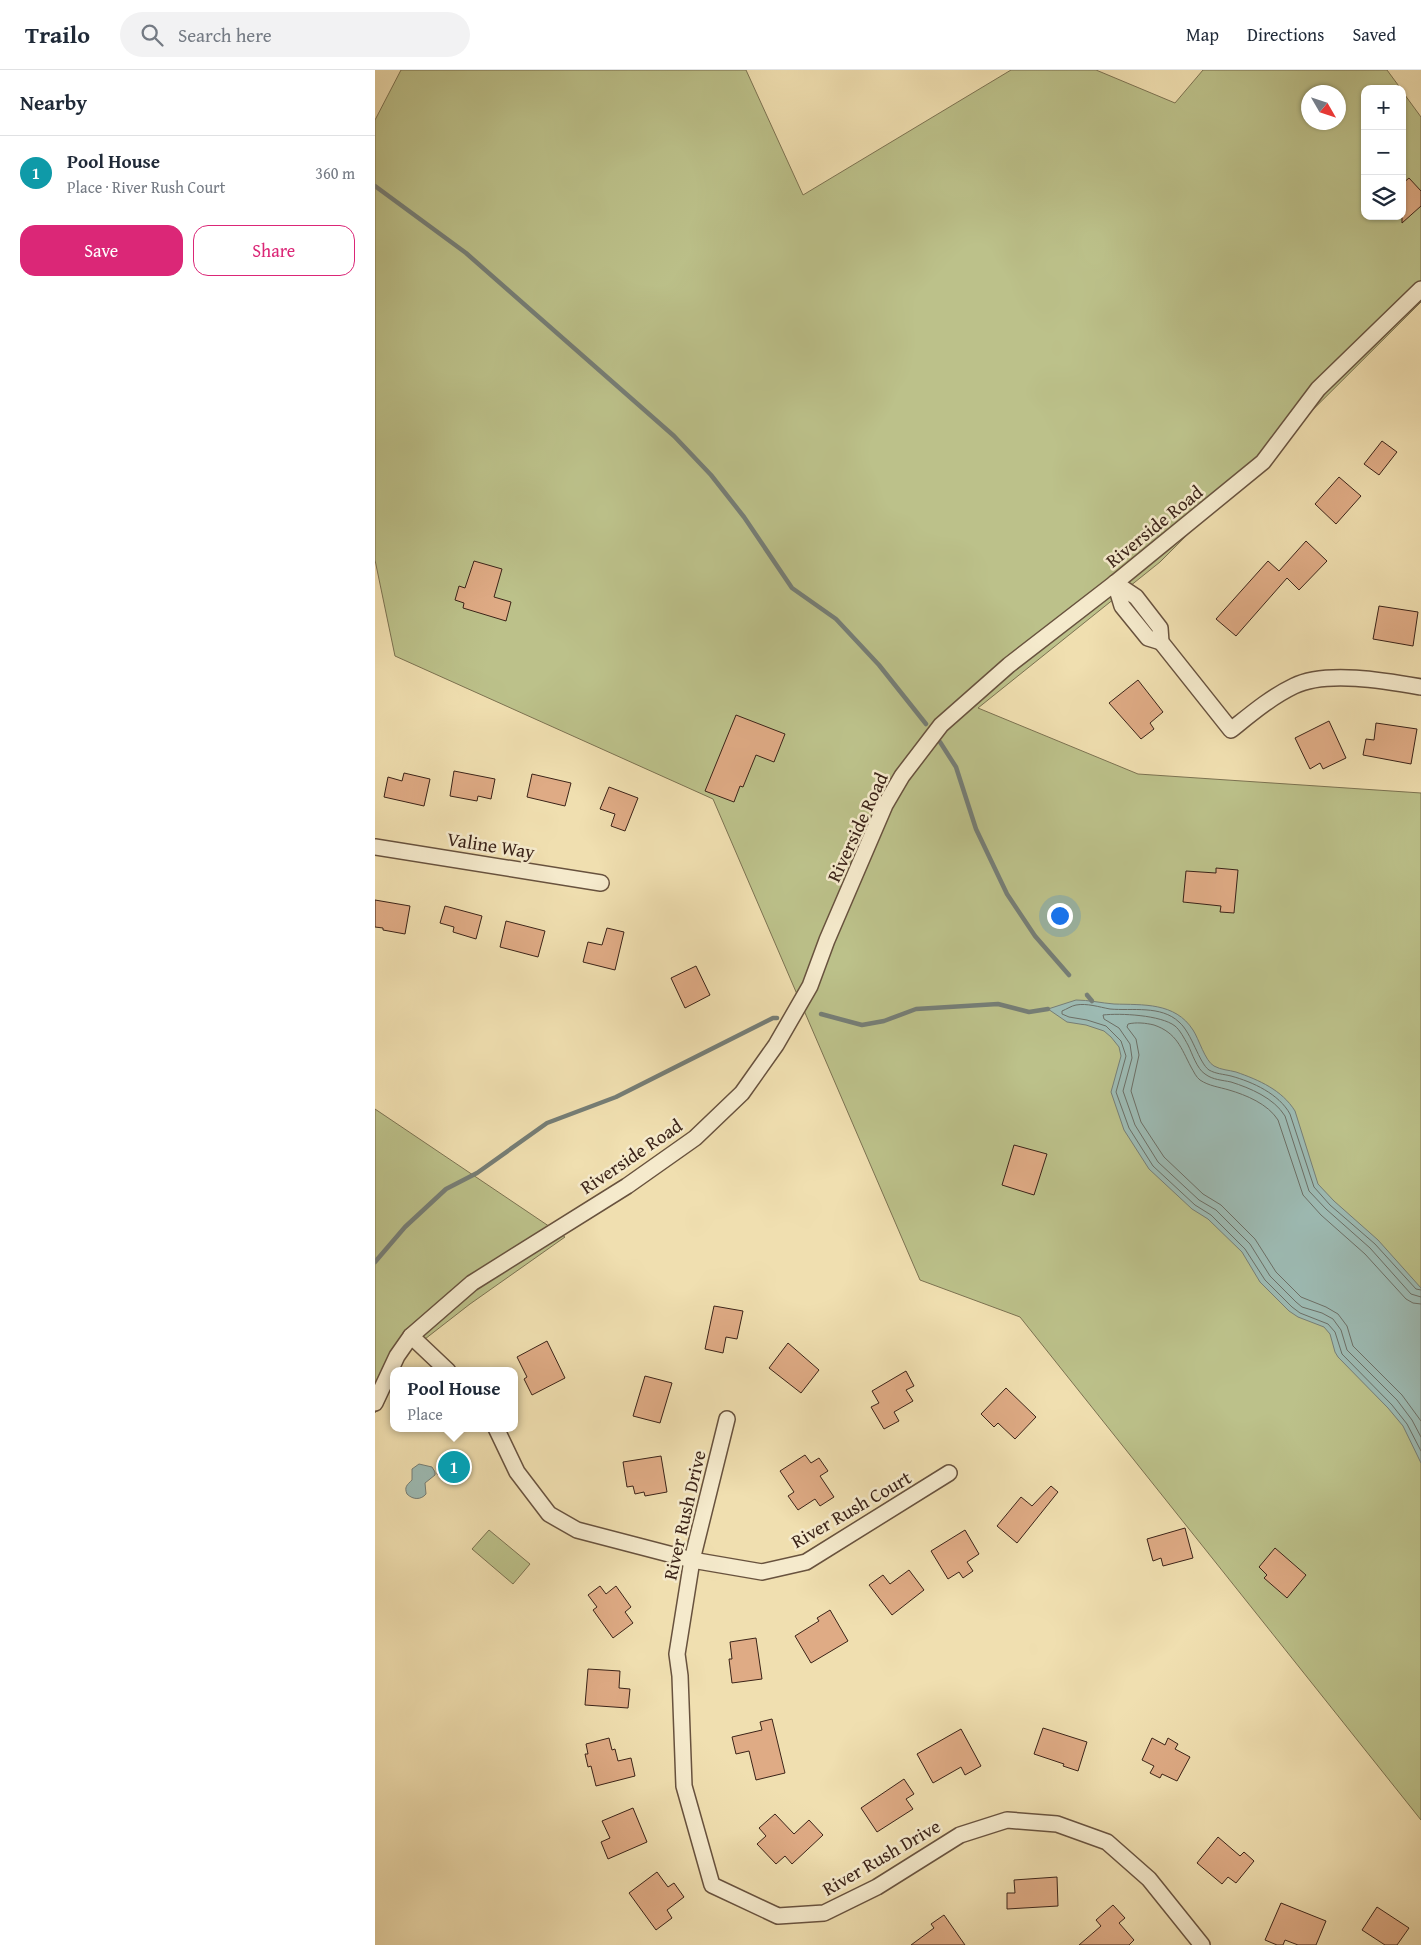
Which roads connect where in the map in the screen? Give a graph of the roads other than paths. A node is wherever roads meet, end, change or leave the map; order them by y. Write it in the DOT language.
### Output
graph roads {
  1 [pos="1421,289"];
  2 [pos="1115,584"];
  3 [pos="1421,687"];
  4 [pos="375,847"];
  5 [pos="601,883"];
  6 [pos="411,1336"];
  7 [pos="392,1367"];
  8 [pos="444,1367"];
  9 [pos="390,1371"];
  10 [pos="375,1403"];
  11 [pos="727,1419"];
  12 [pos="498,1432"];
  13 [pos="949,1474"];
  14 [pos="692,1560"];
  15 [pos="1202,1945"];
  1 -- 2 [label="street, Riverside Road"];
  2 -- 3 [label="street"];
  2 -- 6 [label="street, Riverside Road"];
  4 -- 5 [label="street, Valine Way"];
  6 -- 7 [label="street, Riverside Road"];
  6 -- 8 [label="street"];
  9 -- 10 [label="street, Riverside Road"];
  11 -- 14 [label="street, River Rush Drive"];
  12 -- 14 [label="street, River Rush Court"];
  13 -- 14 [label="street, River Rush Court"];
  14 -- 15 [label="street, River Rush Drive"];
}
